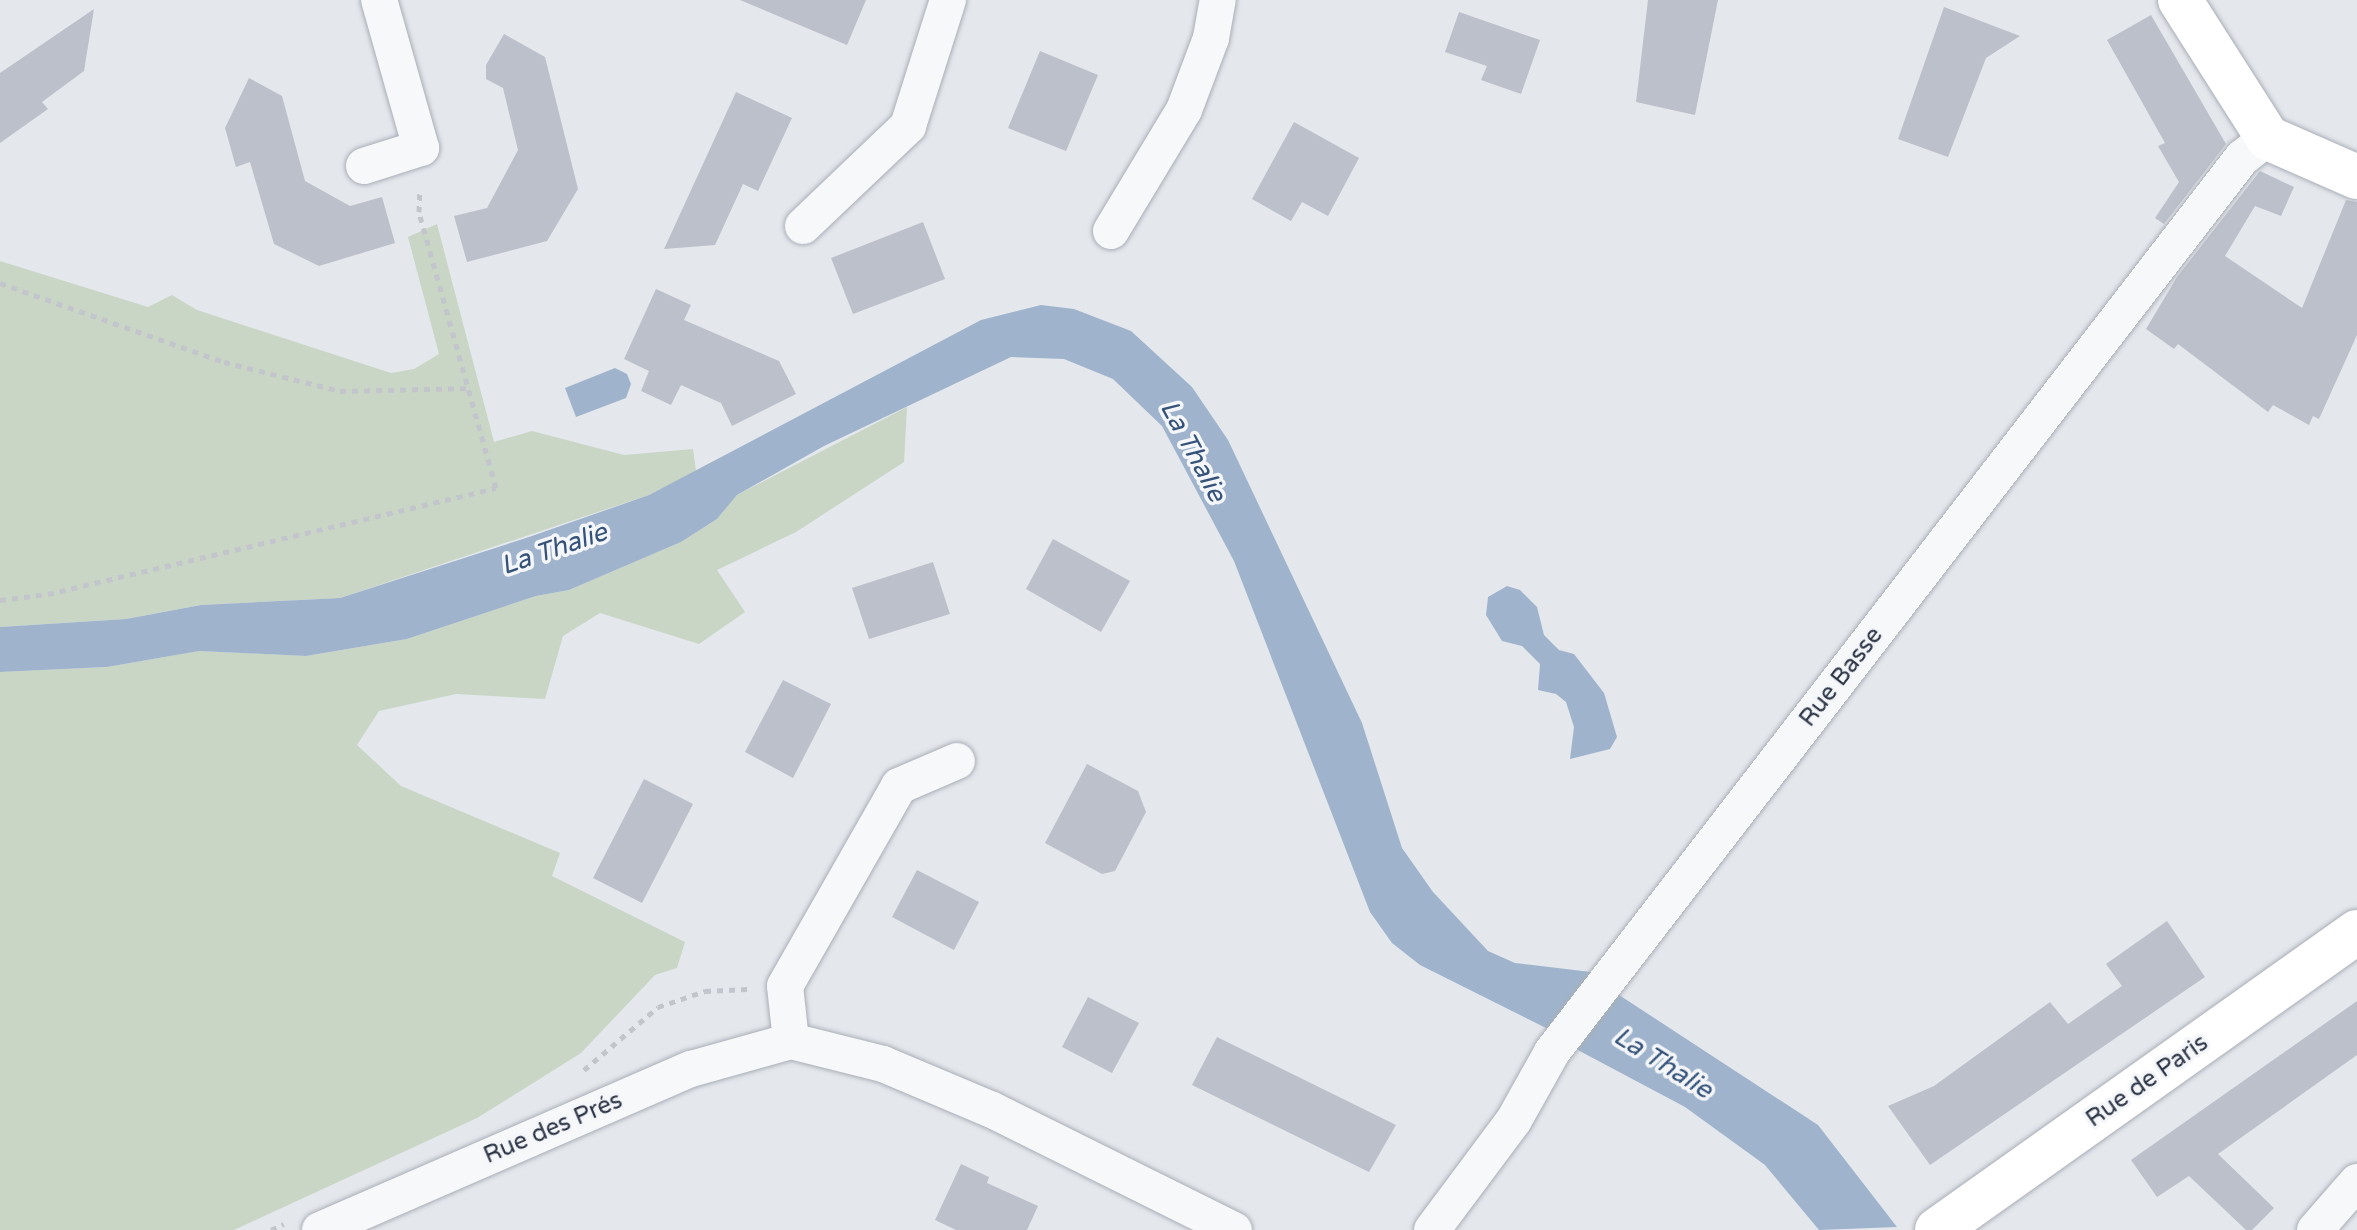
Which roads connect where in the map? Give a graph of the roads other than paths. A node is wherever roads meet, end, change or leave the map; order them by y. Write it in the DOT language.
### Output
graph roads {
  1 [pos="379,0"];
  2 [pos="948,0"];
  3 [pos="1218,0"];
  4 [pos="2180,0"];
  5 [pos="2268,138"];
  6 [pos="364,166"];
  7 [pos="2357,177"];
  8 [pos="803,226"];
  9 [pos="1111,231"];
  10 [pos="957,761"];
  11 [pos="2357,932"];
  12 [pos="791,1041"];
  13 [pos="2357,1182"];
  14 [pos="320,1230"];
  15 [pos="1234,1230"];
  16 [pos="1432,1230"];
  17 [pos="1937,1230"];
  18 [pos="2315,1230"];
  1 -- 6 [label="street"];
  2 -- 8 [label="street"];
  3 -- 9 [label="street"];
  4 -- 5 [label="main road"];
  5 -- 7 [label="main road"];
  5 -- 16 [label="street, Rue Basse"];
  10 -- 12 [label="street"];
  11 -- 17 [label="main road, Rue de Paris"];
  12 -- 14 [label="street, Rue des Prés"];
  12 -- 15 [label="street, Rue des Prés"];
  13 -- 18 [label="street"];
}
